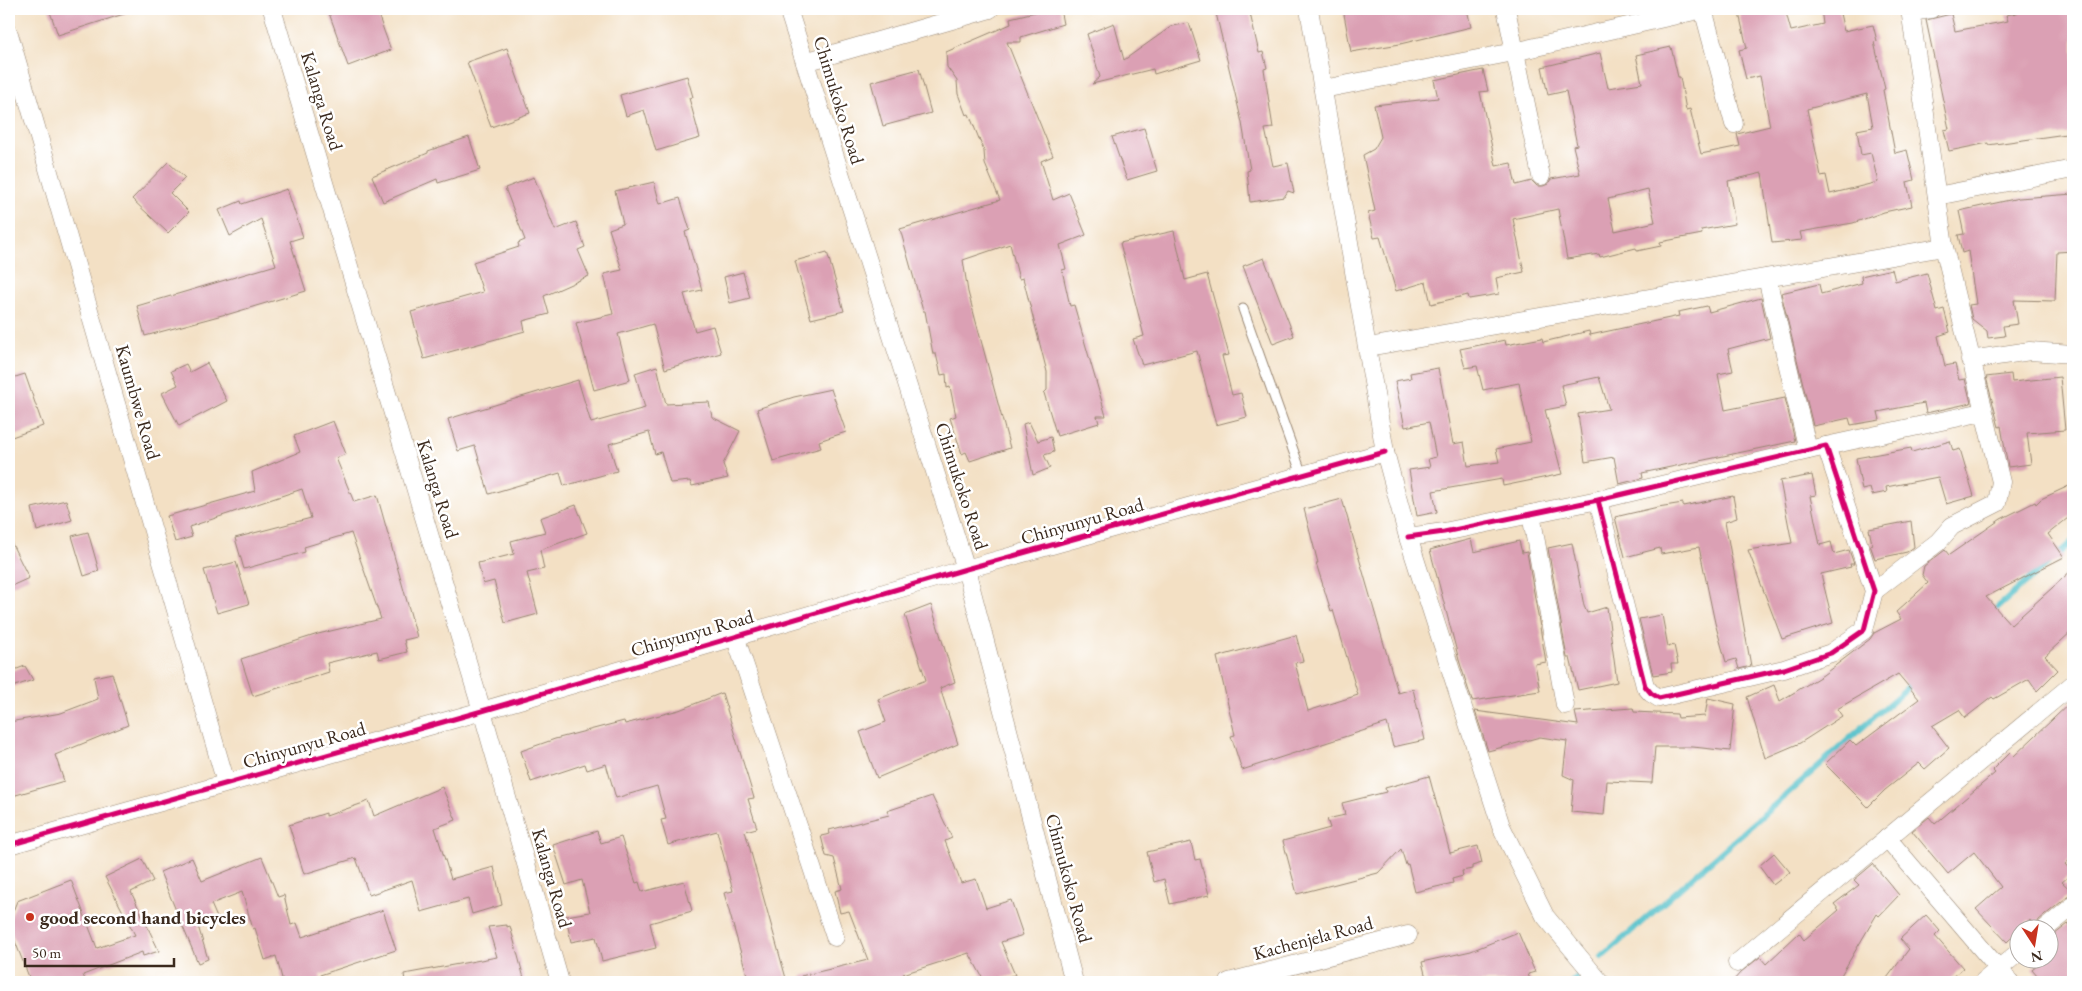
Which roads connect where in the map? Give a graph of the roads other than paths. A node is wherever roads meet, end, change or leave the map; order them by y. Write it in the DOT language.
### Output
graph roads {
  1 [pos="272,9"];
  2 [pos="788,9"];
  3 [pos="990,9"];
  4 [pos="1309,9"];
  5 [pos="1506,9"];
  6 [pos="1703,9"];
  7 [pos="1931,9"];
  8 [pos="1910,11"];
  9 [pos="9,34"];
  10 [pos="1514,52"];
  11 [pos="805,62"];
  12 [pos="1324,89"];
  13 [pos="1734,124"];
  14 [pos="2073,169"];
  15 [pos="1541,176"];
  16 [pos="1937,196"];
  17 [pos="1944,247"];
  18 [pos="1767,278"];
  19 [pos="1243,309"];
  20 [pos="1368,347"];
  21 [pos="2073,354"];
  22 [pos="1970,360"];
  23 [pos="1983,412"];
  24 [pos="1826,446"];
  25 [pos="1808,450"];
  26 [pos="1385,452"];
  27 [pos="1302,475"];
  28 [pos="1598,500"];
  29 [pos="1531,514"];
  30 [pos="1408,537"];
  31 [pos="966,570"];
  32 [pos="1874,590"];
  33 [pos="735,636"];
  34 [pos="2073,684"];
  35 [pos="1565,704"];
  36 [pos="482,711"];
  37 [pos="226,783"];
  38 [pos="1887,838"];
  39 [pos="9,844"];
  40 [pos="2073,906"];
  41 [pos="2058,918"];
  42 [pos="1408,935"];
  43 [pos="835,937"];
  44 [pos="2010,959"];
  45 [pos="1737,964"];
  46 [pos="1999,968"];
  47 [pos="560,982"];
  48 [pos="1074,982"];
  49 [pos="1229,982"];
  50 [pos="1600,982"];
  51 [pos="1983,982"];
  52 [pos="2010,982"];
  1 -- 36 [label="street, Kalanga Road"];
  2 -- 11 [label="street, Chimukoko Road"];
  3 -- 11 [label="street"];
  4 -- 12 [label="street"];
  5 -- 10 [label="street"];
  6 -- 10 [label="street"];
  6 -- 13 [label="street"];
  7 -- 8 [label="street"];
  8 -- 16 [label="street"];
  9 -- 37 [label="street, Kaumbwe Road"];
  10 -- 12 [label="street"];
  10 -- 15 [label="street"];
  11 -- 31 [label="street, Chimukoko Road"];
  12 -- 20 [label="street"];
  14 -- 16 [label="street"];
  16 -- 17 [label="street"];
  17 -- 18 [label="street"];
  17 -- 22 [label="street"];
  18 -- 20 [label="street"];
  18 -- 25 [label="street"];
  19 -- 27 [label="lane"];
  20 -- 26 [label="street"];
  21 -- 22 [label="street"];
  22 -- 23 [label="street"];
  23 -- 24 [label="street"];
  23 -- 32 [label="street"];
  24 -- 25 [label="street"];
  24 -- 32 [label="street"];
  25 -- 28 [label="street"];
  26 -- 27 [label="street, Chinyunyu Road"];
  26 -- 30 [label="street"];
  27 -- 31 [label="street, Chinyunyu Road"];
  28 -- 29 [label="street"];
  28 -- 32 [label="street"];
  29 -- 30 [label="street"];
  29 -- 35 [label="street"];
  30 -- 50 [label="street"];
  31 -- 33 [label="street, Chinyunyu Road"];
  31 -- 48 [label="street, Chimukoko Road"];
  33 -- 36 [label="street, Chinyunyu Road"];
  33 -- 43 [label="street"];
  34 -- 38 [label="street"];
  36 -- 37 [label="street, Chinyunyu Road"];
  36 -- 47 [label="street, Kalanga Road"];
  37 -- 39 [label="street, Chinyunyu Road"];
  38 -- 45 [label="street"];
  38 -- 46 [label="street"];
  40 -- 41 [label="street"];
  42 -- 49 [label="street, Kachenjela Road"];
  44 -- 46 [label="street"];
  46 -- 51 [label="street"];
  46 -- 52 [label="street"];
}
